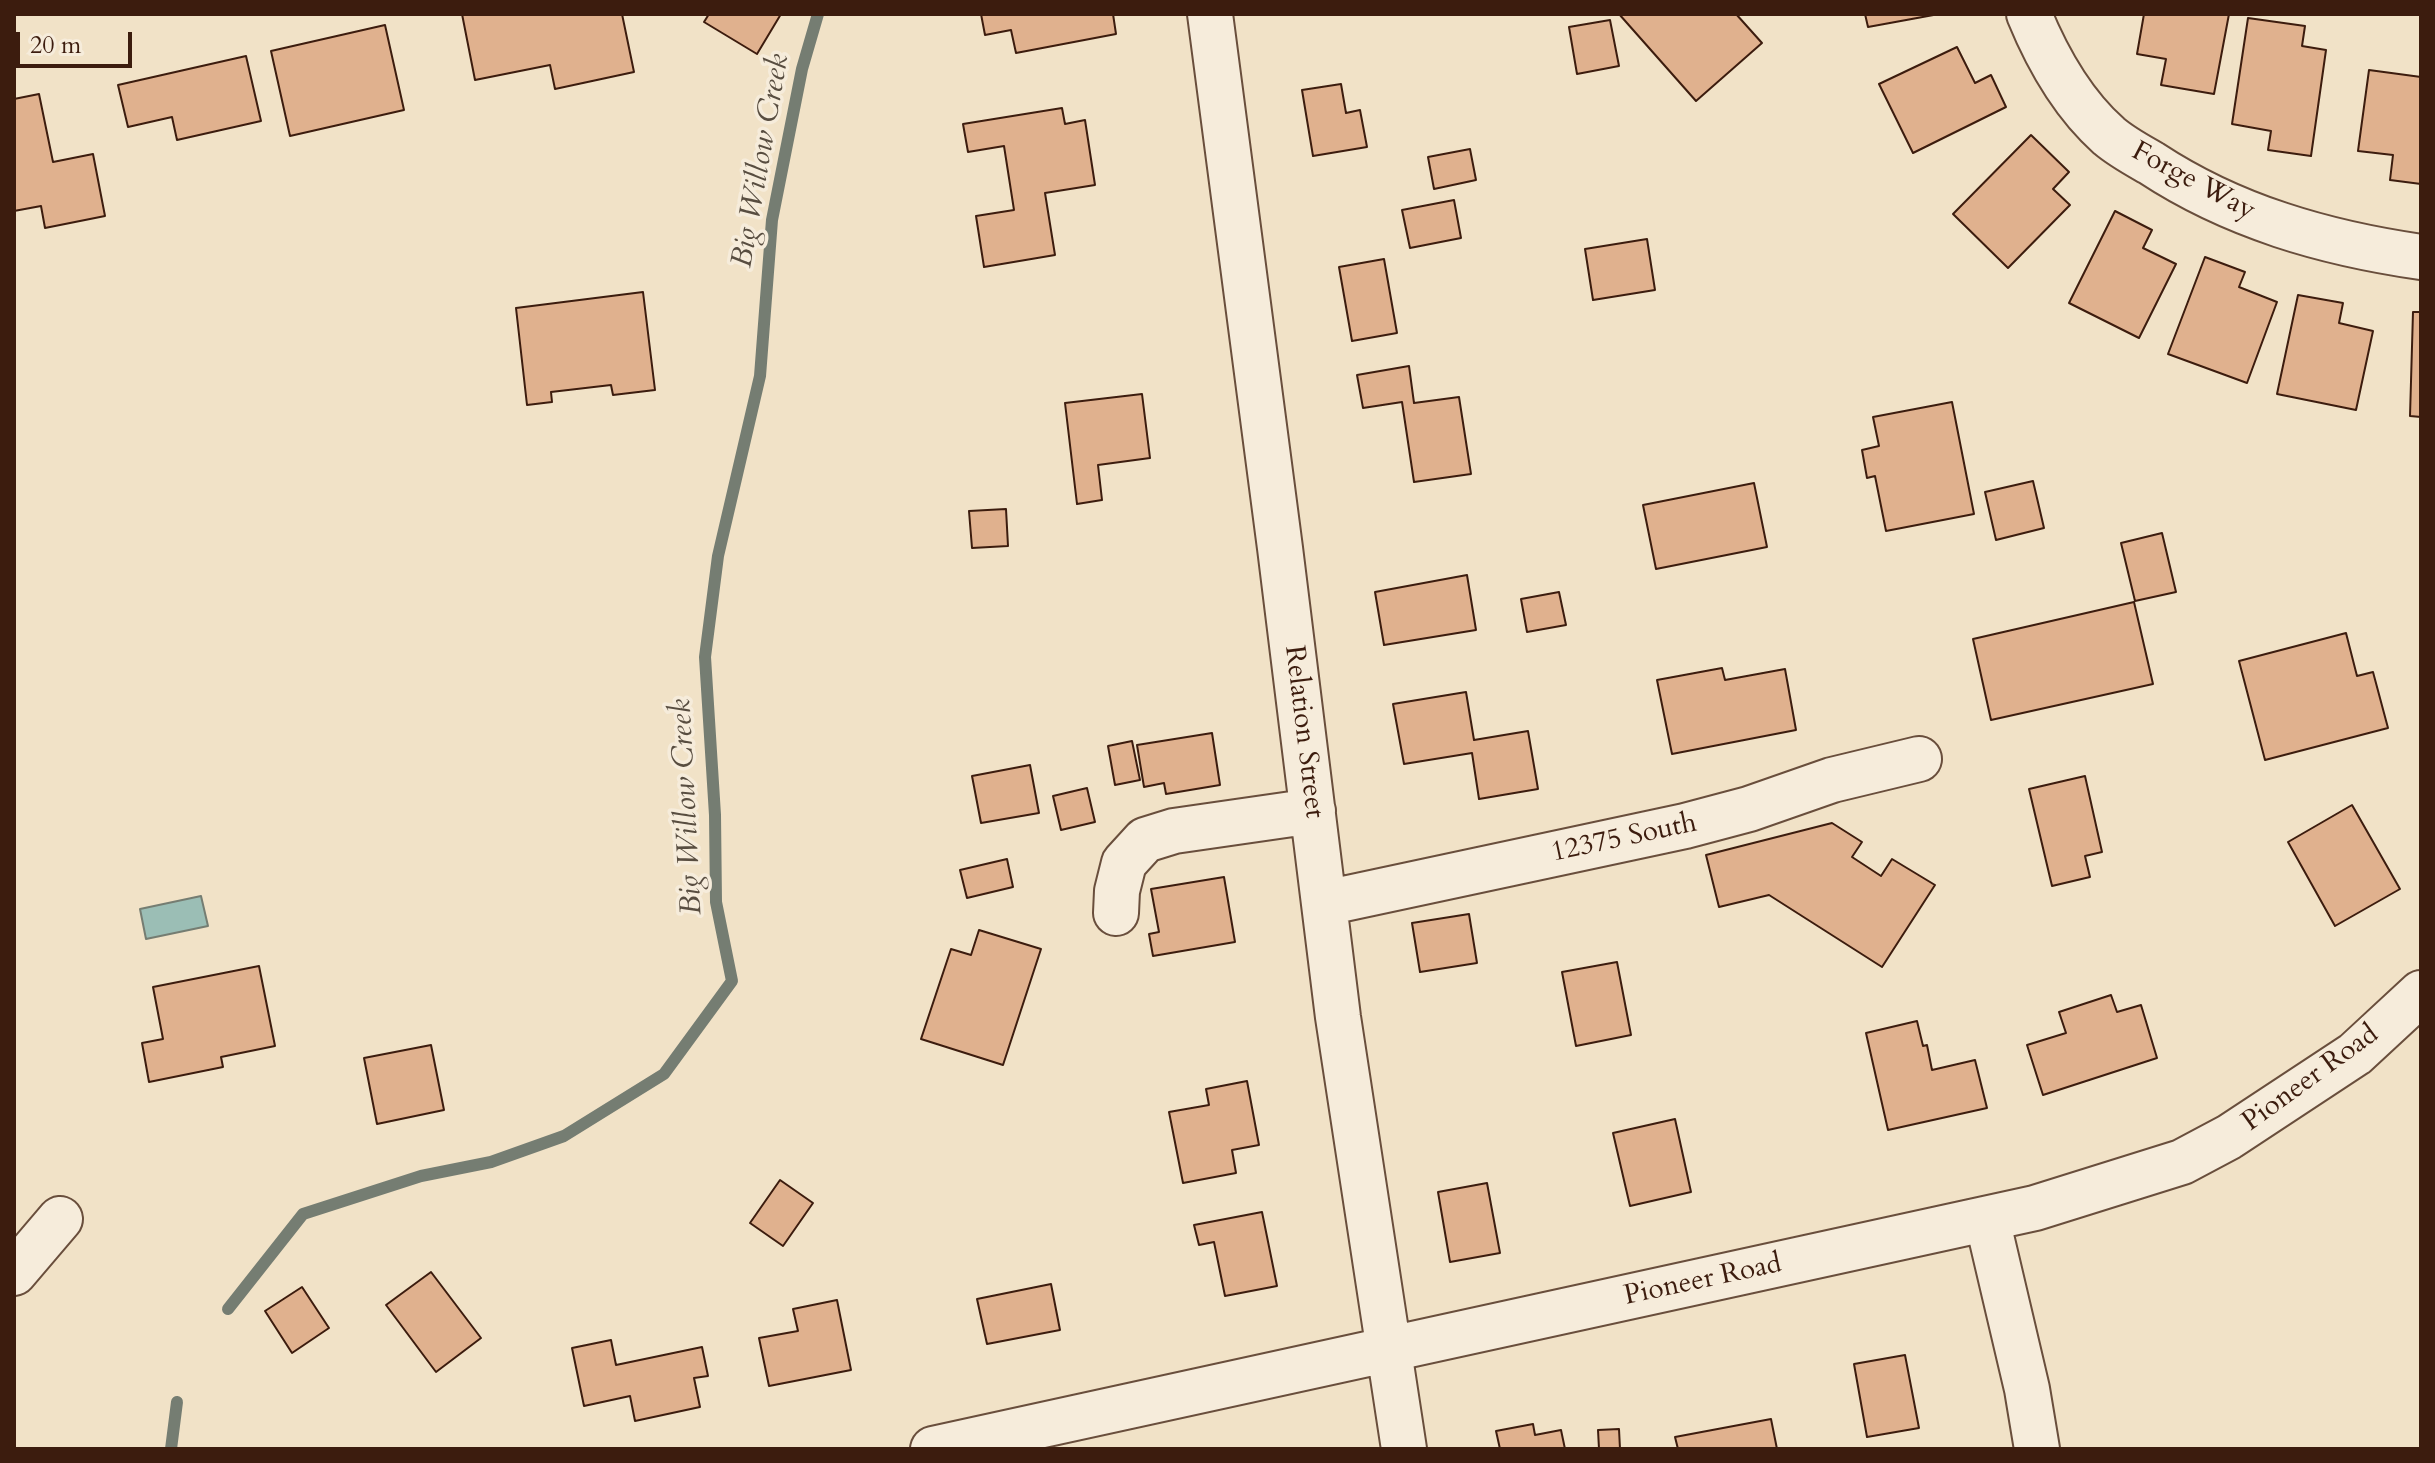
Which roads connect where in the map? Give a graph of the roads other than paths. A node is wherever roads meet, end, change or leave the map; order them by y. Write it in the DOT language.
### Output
graph roads {
  1 [pos="1210,14"];
  2 [pos="2029,14"];
  3 [pos="2421,257"];
  4 [pos="1919,759"];
  5 [pos="1313,811"];
  6 [pos="1325,903"];
  7 [pos="1116,913"];
  8 [pos="2421,993"];
  9 [pos="60,1219"];
  10 [pos="1987,1219"];
  11 [pos="14,1273"];
  12 [pos="1388,1350"];
  13 [pos="933,1449"];
  14 [pos="1404,1449"];
  15 [pos="2037,1449"];
  1 -- 5 [label="street, Relation Street"];
  2 -- 3 [label="street, Forge Way"];
  4 -- 6 [label="street, 12375 South"];
  5 -- 6 [label="street, Relation Street"];
  5 -- 7 [label="street"];
  6 -- 12 [label="street, Relation Street"];
  8 -- 10 [label="street, Pioneer Road"];
  9 -- 11 [label="street"];
  10 -- 12 [label="street, Pioneer Road"];
  10 -- 15 [label="street"];
  12 -- 13 [label="street, Pioneer Road"];
  12 -- 14 [label="street, Relation Street"];
}
